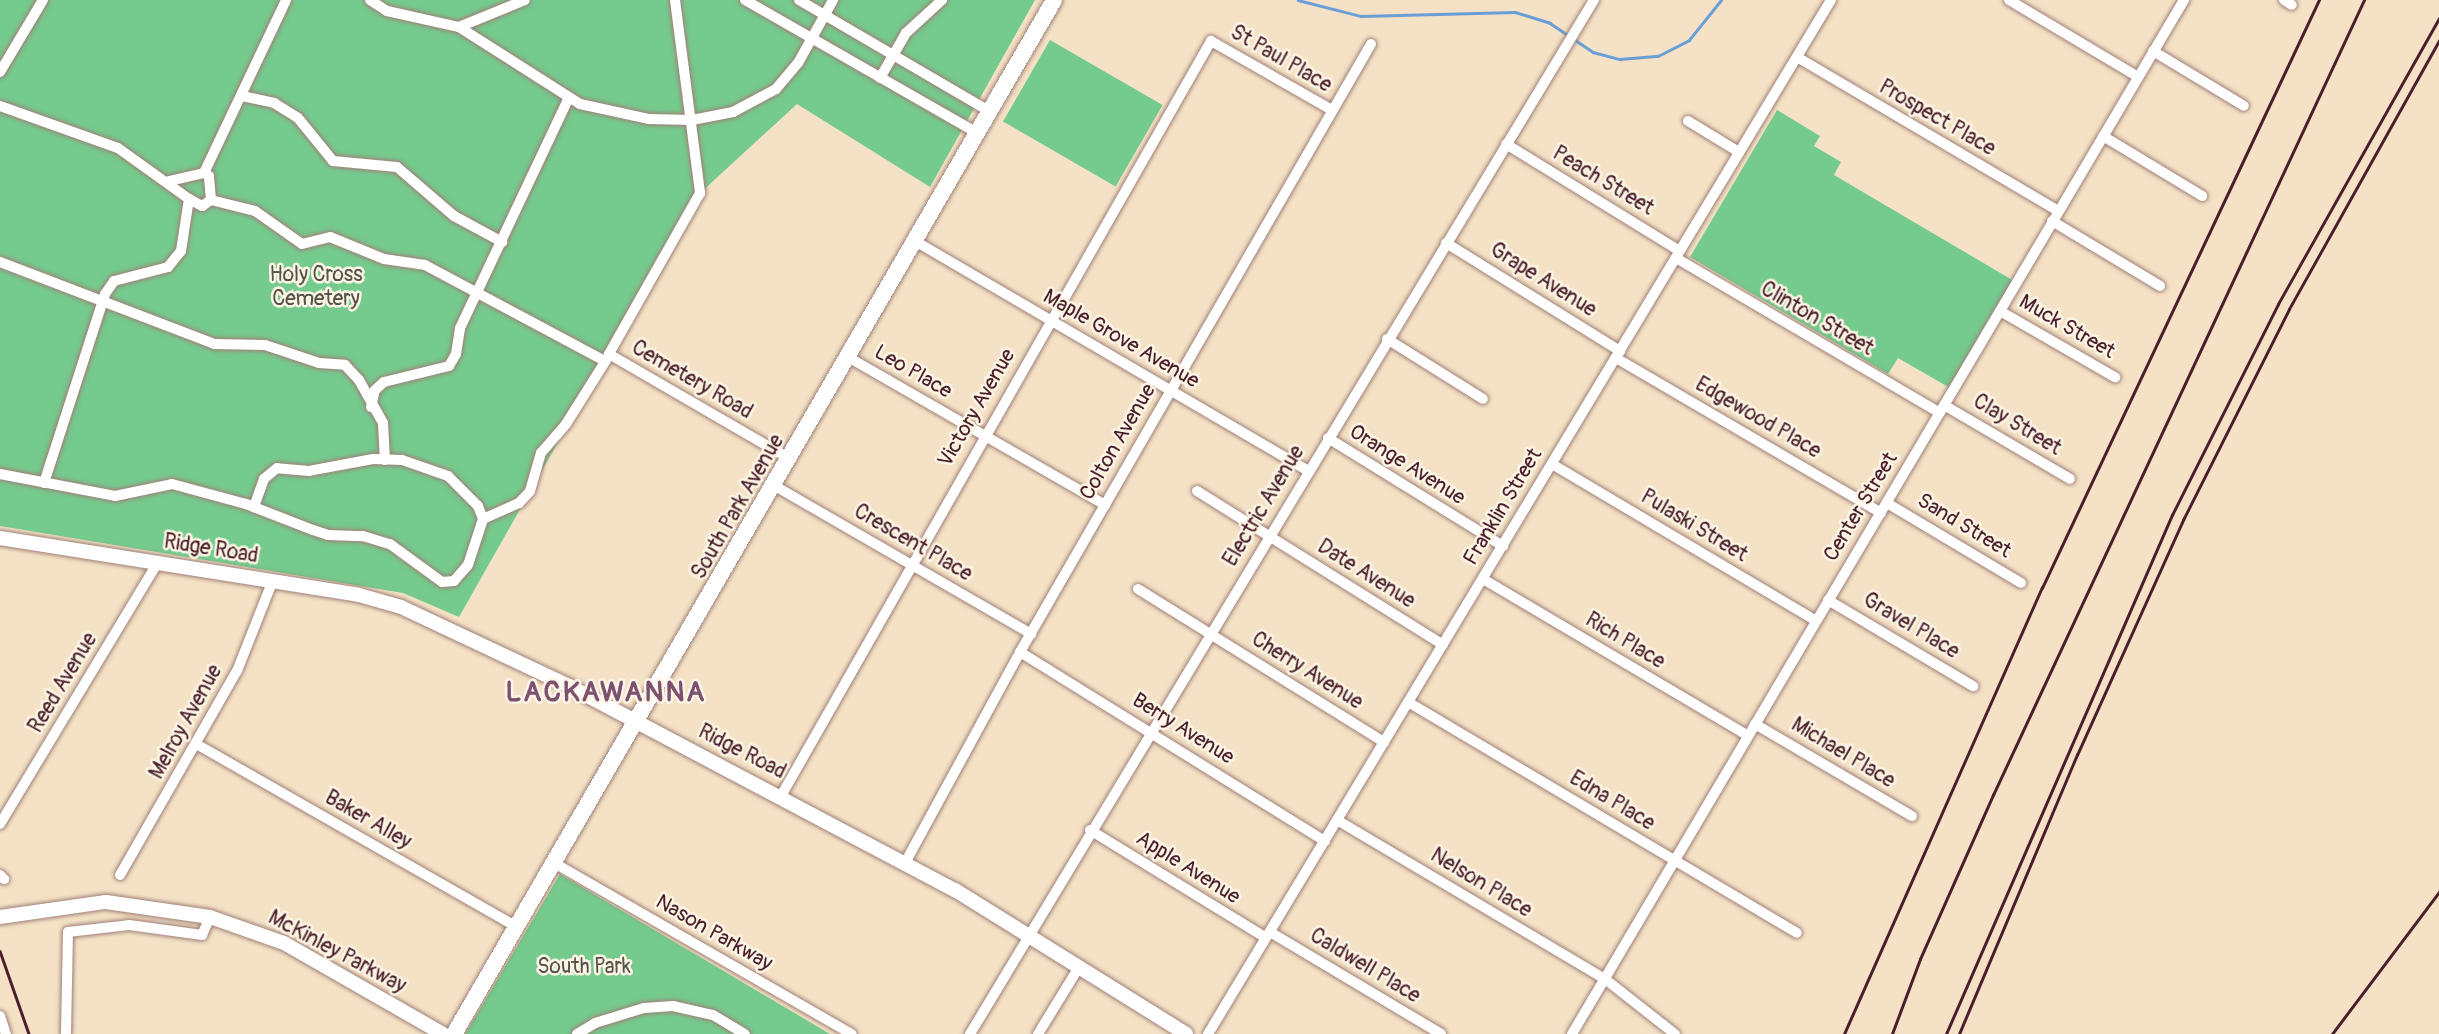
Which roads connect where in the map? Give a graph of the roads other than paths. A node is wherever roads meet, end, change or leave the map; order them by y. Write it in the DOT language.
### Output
graph roads {
  1 [pos="43,0"];
  2 [pos="286,0"];
  3 [pos="370,0"];
  4 [pos="526,0"];
  5 [pos="675,0"];
  6 [pos="745,0"];
  7 [pos="799,0"];
  8 [pos="833,0"];
  9 [pos="942,0"];
  10 [pos="1054,0"];
  11 [pos="1594,0"];
  12 [pos="1831,0"];
  13 [pos="2009,0"];
  14 [pos="2184,0"];
  15 [pos="825,16"];
  16 [pos="459,27"];
  17 [pos="813,38"];
  18 [pos="1211,41"];
  19 [pos="1371,44"];
  20 [pos="2153,51"];
  21 [pos="893,55"];
  22 [pos="1797,57"];
  23 [pos="0,72"];
  24 [pos="2138,76"];
  25 [pos="880,78"];
  26 [pos="242,96"];
  27 [pos="569,97"];
  28 [pos="0,106"];
  29 [pos="2244,106"];
  30 [pos="1332,110"];
  31 [pos="989,111"];
  32 [pos="692,120"];
  33 [pos="1688,121"];
  34 [pos="977,133"];
  35 [pos="2103,136"];
  36 [pos="1506,144"];
  37 [pos="1740,152"];
  38 [pos="204,173"];
  39 [pos="169,181"];
  40 [pos="2202,196"];
  41 [pos="188,199"];
  42 [pos="206,203"];
  43 [pos="2058,211"];
  44 [pos="187,218"];
  45 [pos="2052,221"];
  46 [pos="915,241"];
  47 [pos="502,242"];
  48 [pos="1446,243"];
  49 [pos="1678,255"];
  50 [pos="0,262"];
  51 [pos="2160,286"];
  52 [pos="478,294"];
  53 [pos="103,301"];
  54 [pos="2000,311"];
  55 [pos="1050,320"];
  56 [pos="1387,340"];
  57 [pos="1618,354"];
  58 [pos="609,357"];
  59 [pos="849,357"];
  60 [pos="2115,377"];
  61 [pos="1170,391"];
  62 [pos="1483,399"];
  63 [pos="370,407"];
  64 [pos="1942,409"];
  65 [pos="984,435"];
  66 [pos="1328,438"];
  67 [pos="790,459"];
  68 [pos="385,460"];
  69 [pos="1552,464"];
  70 [pos="1308,471"];
  71 [pos="0,474"];
  72 [pos="2070,479"];
  73 [pos="44,483"];
  74 [pos="775,486"];
  75 [pos="1198,491"];
  76 [pos="1887,503"];
  77 [pos="1105,505"];
  78 [pos="254,508"];
  79 [pos="1881,513"];
  80 [pos="484,519"];
  81 [pos="1269,535"];
  82 [pos="0,538"];
  83 [pos="1503,546"];
  84 [pos="158,562"];
  85 [pos="910,563"];
  86 [pos="1483,579"];
  87 [pos="273,580"];
  88 [pos="2021,583"];
  89 [pos="1139,589"];
  90 [pos="1828,600"];
  91 [pos="1816,621"];
  92 [pos="1210,633"];
  93 [pos="1031,634"];
  94 [pos="1443,645"];
  95 [pos="1020,653"];
  96 [pos="1973,686"];
  97 [pos="1408,702"];
  98 [pos="637,722"];
  99 [pos="1755,724"];
  100 [pos="1150,731"];
  101 [pos="1748,736"];
  102 [pos="1384,742"];
  103 [pos="198,744"];
  104 [pos="781,796"];
  105 [pos="1912,816"];
  106 [pos="1337,820"];
  107 [pos="0,824"];
  108 [pos="1090,830"];
  109 [pos="1325,841"];
  110 [pos="1675,861"];
  111 [pos="905,863"];
  112 [pos="556,864"];
  113 [pos="120,875"];
  114 [pos="0,917"];
  115 [pos="210,917"];
  116 [pos="519,928"];
  117 [pos="1797,933"];
  118 [pos="1027,934"];
  119 [pos="1268,935"];
  120 [pos="1079,967"];
  121 [pos="1605,979"];
  122 [pos="0,1016"];
  123 [pos="6,1034"];
  124 [pos="66,1034"];
  125 [pos="443,1034"];
  126 [pos="454,1034"];
  127 [pos="577,1034"];
  128 [pos="746,1034"];
  129 [pos="852,1034"];
  130 [pos="970,1034"];
  131 [pos="1038,1034"];
  132 [pos="1186,1034"];
  133 [pos="1208,1034"];
  134 [pos="1441,1034"];
  135 [pos="1573,1034"];
  136 [pos="1675,1034"];
  1 -- 23 [label="street"];
  2 -- 26 [label="street"];
  3 -- 16 [label="street"];
  4 -- 16 [label="street"];
  5 -- 32 [label="street"];
  6 -- 17 [label="street"];
  7 -- 15 [label="street"];
  8 -- 15 [label="street"];
  9 -- 21 [label="street"];
  10 -- 31 [label="main road, South Park Avenue"];
  11 -- 36 [label="street, Electric Avenue"];
  12 -- 22 [label="street, Franklin Street"];
  13 -- 24 [label="street"];
  14 -- 20 [label="street, Center Street"];
  15 -- 17 [label="street"];
  15 -- 21 [label="street"];
  16 -- 27 [label="street"];
  17 -- 25 [label="street"];
  17 -- 32 [label="street"];
  18 -- 30 [label="street, St Paul Place"];
  18 -- 55 [label="street, Victory Avenue"];
  19 -- 30 [label="street, Colton Avenue"];
  20 -- 24 [label="street, Center Street"];
  20 -- 29 [label="street"];
  21 -- 25 [label="street"];
  21 -- 31 [label="street"];
  22 -- 37 [label="street, Franklin Street"];
  22 -- 43 [label="street, Prospect Place"];
  24 -- 35 [label="street, Center Street"];
  25 -- 34 [label="street"];
  26 -- 38 [label="street"];
  26 -- 47 [label="street"];
  27 -- 32 [label="street"];
  27 -- 47 [label="street"];
  28 -- 39 [label="street"];
  30 -- 61 [label="street, Colton Avenue"];
  31 -- 34 [label="main road, South Park Avenue"];
  32 -- 58 [label="street"];
  33 -- 37 [label="street"];
  34 -- 46 [label="main road, South Park Avenue"];
  35 -- 40 [label="street"];
  35 -- 43 [label="street, Center Street"];
  36 -- 48 [label="street, Electric Avenue"];
  36 -- 49 [label="street, Peach Street"];
  37 -- 49 [label="street, Franklin Street"];
  38 -- 39 [label="street"];
  38 -- 42 [label="street"];
  39 -- 41 [label="street"];
  41 -- 42 [label="street, Cemetery Road"];
  41 -- 44 [label="street"];
  42 -- 44 [label="street"];
  42 -- 52 [label="street, Cemetery Road"];
  43 -- 45 [label="street, Center Street"];
  44 -- 53 [label="street"];
  45 -- 51 [label="street"];
  45 -- 54 [label="street, Center Street"];
  46 -- 55 [label="street, Maple Grove Avenue"];
  46 -- 59 [label="main road, South Park Avenue"];
  47 -- 52 [label="street"];
  48 -- 56 [label="street, Electric Avenue"];
  48 -- 57 [label="street, Grape Avenue"];
  49 -- 57 [label="street, Franklin Street"];
  49 -- 64 [label="street, Clinton Street"];
  50 -- 53 [label="street"];
  52 -- 58 [label="street, Cemetery Road"];
  52 -- 63 [label="street"];
  53 -- 63 [label="street"];
  53 -- 73 [label="street"];
  54 -- 60 [label="street, Muck Street"];
  54 -- 64 [label="street, Center Street"];
  55 -- 61 [label="street, Maple Grove Avenue"];
  55 -- 65 [label="street, Victory Avenue"];
  56 -- 62 [label="street"];
  56 -- 66 [label="street, Electric Avenue"];
  57 -- 69 [label="street, Franklin Street"];
  57 -- 79 [label="street, Edgewood Place"];
  58 -- 67 [label="street, Cemetery Road"];
  58 -- 80 [label="street"];
  59 -- 65 [label="street, Leo Place"];
  59 -- 67 [label="main road, South Park Avenue"];
  61 -- 70 [label="street, Maple Grove Avenue"];
  61 -- 77 [label="street, Colton Avenue"];
  63 -- 68 [label="street"];
  64 -- 72 [label="street, Clay Street"];
  64 -- 76 [label="street, Center Street"];
  65 -- 77 [label="street, Leo Place"];
  65 -- 85 [label="street, Victory Avenue"];
  66 -- 70 [label="street, Electric Avenue"];
  66 -- 83 [label="street, Orange Avenue"];
  67 -- 74 [label="main road, South Park Avenue"];
  68 -- 78 [label="street"];
  68 -- 80 [label="street"];
  69 -- 83 [label="street, Franklin Street"];
  69 -- 91 [label="street, Pulaski Street"];
  70 -- 81 [label="street, Electric Avenue"];
  71 -- 73 [label="street"];
  73 -- 78 [label="street"];
  74 -- 85 [label="street, Crescent Place"];
  74 -- 98 [label="main road, South Park Avenue"];
  75 -- 81 [label="street, Date Avenue"];
  76 -- 79 [label="street, Center Street"];
  76 -- 88 [label="street, Sand Street"];
  77 -- 93 [label="street, Colton Avenue"];
  78 -- 80 [label="street"];
  79 -- 90 [label="street, Center Street"];
  81 -- 92 [label="street, Electric Avenue"];
  81 -- 94 [label="street, Date Avenue"];
  82 -- 84 [label="main road, Ridge Road"];
  83 -- 86 [label="street, Franklin Street"];
  84 -- 87 [label="main road, Ridge Road"];
  84 -- 107 [label="street, Reed Avenue"];
  85 -- 93 [label="street, Crescent Place"];
  85 -- 104 [label="street, Victory Avenue"];
  86 -- 94 [label="street, Franklin Street"];
  86 -- 101 [label="street, Rich Place"];
  87 -- 98 [label="main road, Ridge Road"];
  87 -- 103 [label="street, Melroy Avenue"];
  89 -- 92 [label="street, Cherry Avenue"];
  90 -- 91 [label="street, Center Street"];
  90 -- 96 [label="street, Gravel Place"];
  91 -- 99 [label="street, Center Street"];
  92 -- 100 [label="street, Electric Avenue"];
  92 -- 102 [label="street, Cherry Avenue"];
  93 -- 95 [label="street, Colton Avenue"];
  94 -- 97 [label="street, Franklin Street"];
  95 -- 100 [label="street, Berry Avenue"];
  95 -- 111 [label="street, Colton Avenue"];
  97 -- 102 [label="street, Franklin Street"];
  97 -- 110 [label="street, Edna Place"];
  98 -- 104 [label="main road, Ridge Road"];
  98 -- 112 [label="main road, South Park Avenue"];
  99 -- 101 [label="street, Center Street"];
  99 -- 105 [label="street, Michael Place"];
  100 -- 108 [label="street, Electric Avenue"];
  100 -- 109 [label="street, Berry Avenue"];
  101 -- 110 [label="street, Center Street"];
  102 -- 106 [label="street, Franklin Street"];
  103 -- 113 [label="street, Melroy Avenue"];
  103 -- 116 [label="street, Baker Alley"];
  104 -- 111 [label="main road, Ridge Road"];
  106 -- 109 [label="street, Franklin Street"];
  106 -- 121 [label="street, Nelson Place"];
  108 -- 118 [label="street, Electric Avenue"];
  108 -- 119 [label="street, Apple Avenue"];
  109 -- 119 [label="street, Franklin Street"];
  110 -- 117 [label="street, Edna Place"];
  110 -- 121 [label="street, Center Street"];
  111 -- 118 [label="main road, Ridge Road"];
  112 -- 116 [label="main road, South Park Avenue"];
  112 -- 129 [label="street, Nason Parkway"];
  114 -- 115 [label="main road, McKinley Parkway"];
  115 -- 124 [label="street"];
  115 -- 125 [label="main road, McKinley Parkway"];
  116 -- 126 [label="main road, South Park Avenue"];
  118 -- 120 [label="main road, Ridge Road"];
  118 -- 130 [label="street, Electric Avenue"];
  119 -- 133 [label="street, Franklin Street"];
  119 -- 134 [label="street, Caldwell Place"];
  120 -- 131 [label="street"];
  120 -- 132 [label="main road, Ridge Road"];
  121 -- 135 [label="street, Center Street"];
  121 -- 136 [label="street, Nelson Place"];
  122 -- 123 [label="street"];
  127 -- 128 [label="street"];
}
